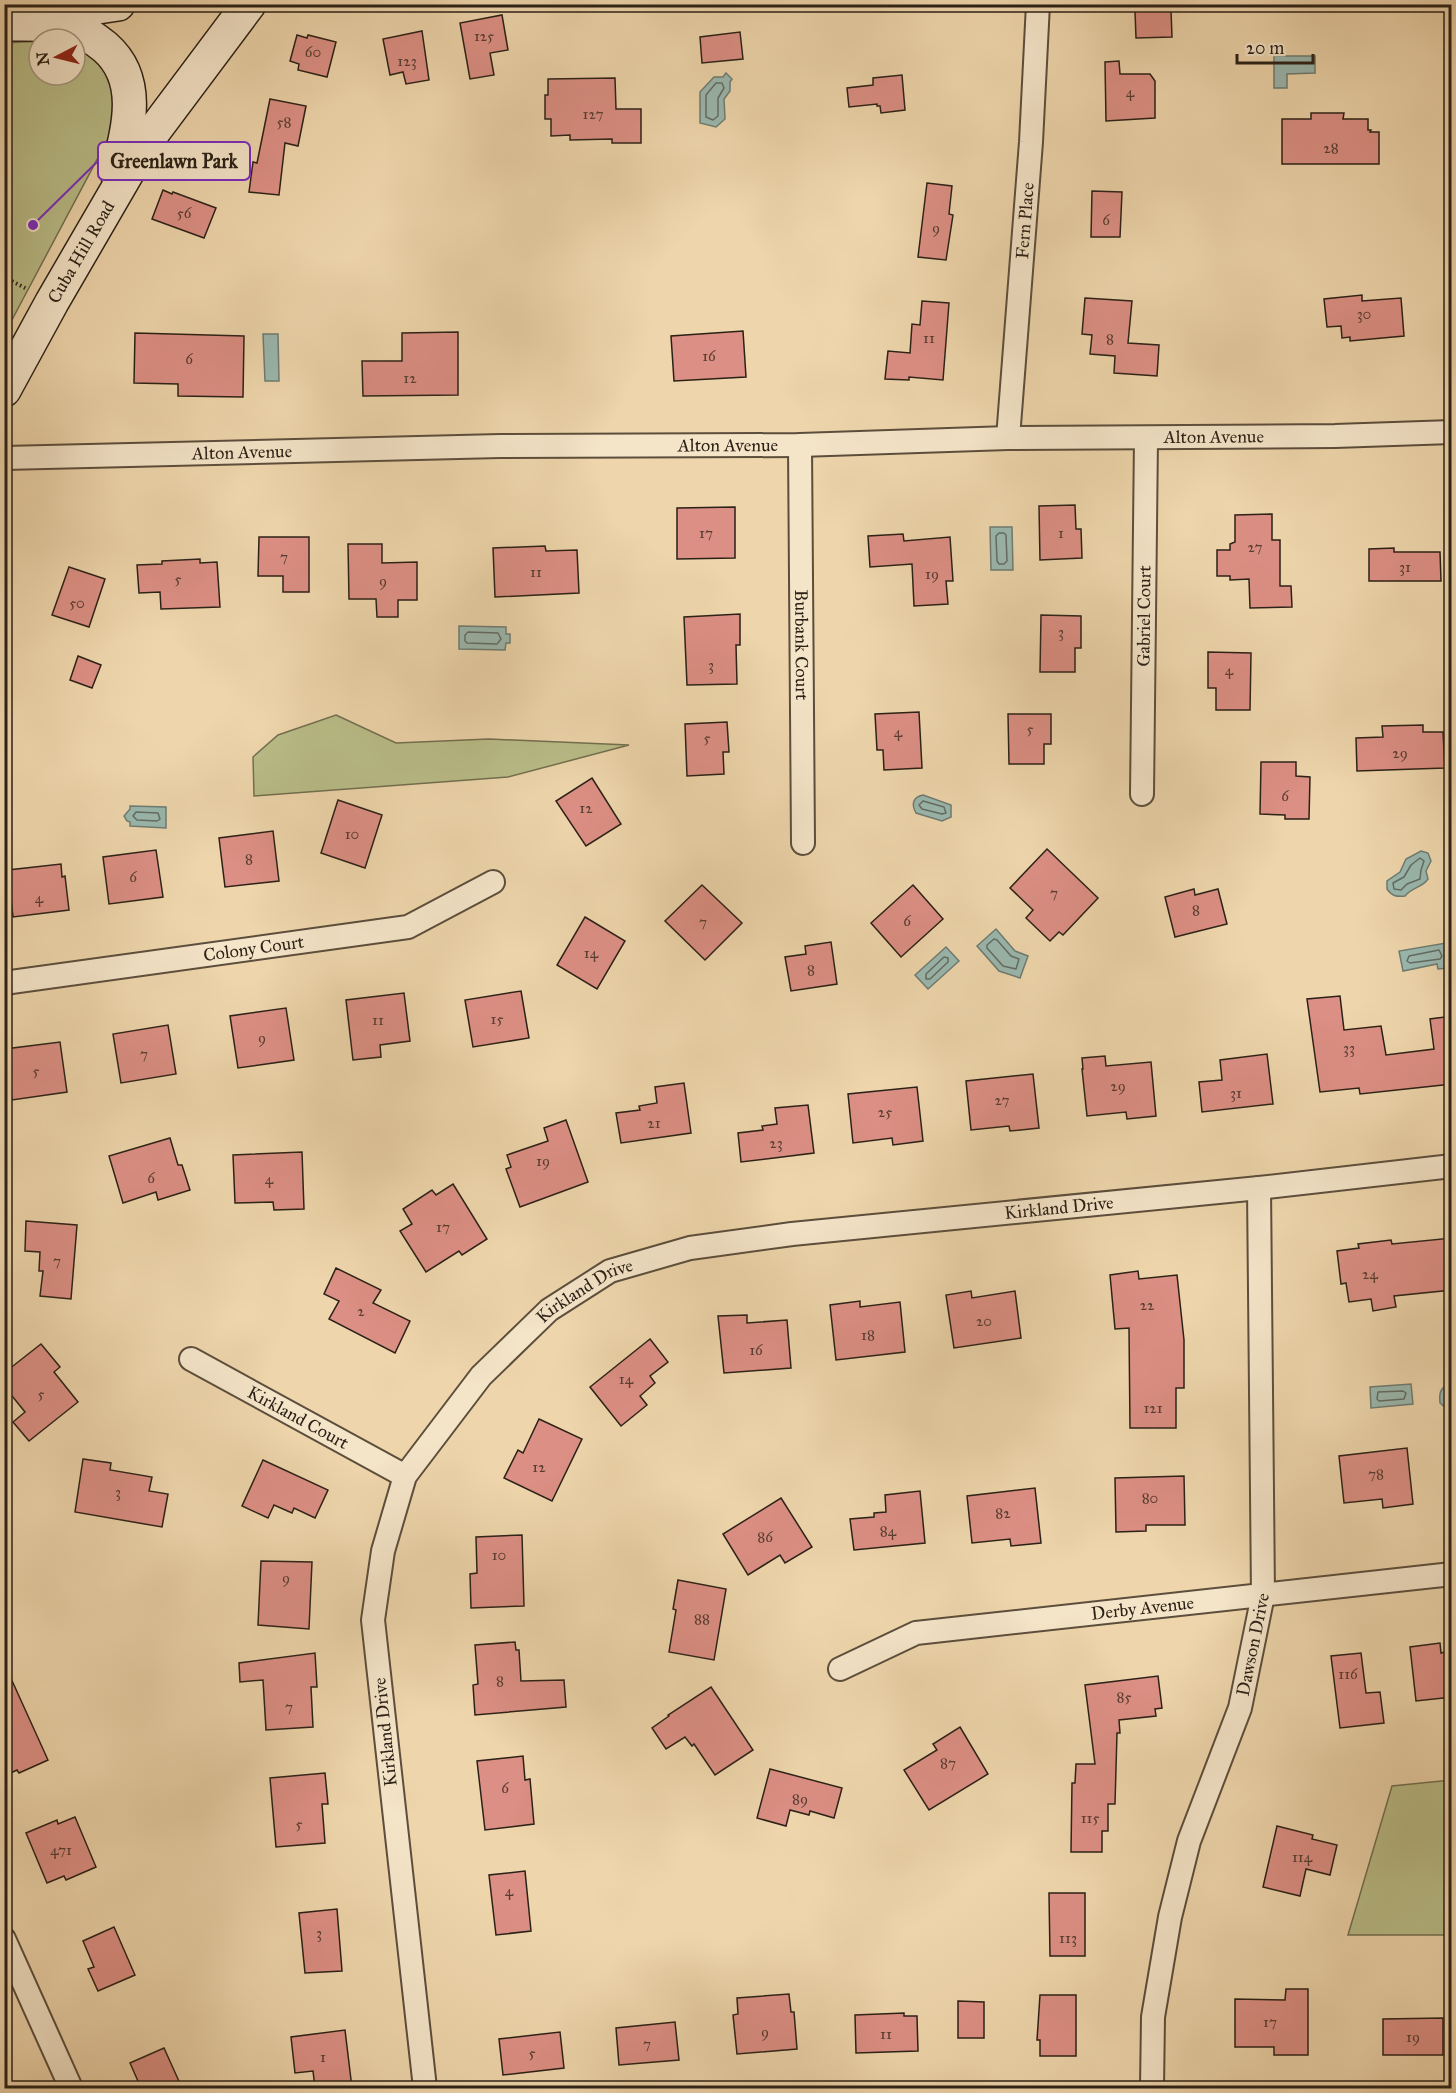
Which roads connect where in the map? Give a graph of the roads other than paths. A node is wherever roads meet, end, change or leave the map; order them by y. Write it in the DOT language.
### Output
graph roads {
  1 [pos="118,4"];
  2 [pos="249,4"];
  3 [pos="1038,4"];
  4 [pos="4,22"];
  5 [pos="111,198"];
  6 [pos="4,390"];
  7 [pos="1452,432"];
  8 [pos="1008,438"];
  9 [pos="1146,438"];
  10 [pos="800,446"];
  11 [pos="4,458"];
  12 [pos="1142,794"];
  13 [pos="803,843"];
  14 [pos="493,882"];
  15 [pos="4,983"];
  16 [pos="1452,1166"];
  17 [pos="1259,1188"];
  18 [pos="191,1359"];
  19 [pos="405,1476"];
  20 [pos="1452,1574"];
  21 [pos="1263,1595"];
  22 [pos="840,1669"];
  23 [pos="4,1939"];
  24 [pos="71,2088"];
  25 [pos="425,2088"];
  26 [pos="1152,2088"];
  1 -- 4 [label="main road"];
  2 -- 5 [label="main road, Cuba Hill Road"];
  3 -- 8 [label="street, Fern Place"];
  4 -- 5 [label="main road"];
  5 -- 6 [label="main road, Cuba Hill Road"];
  7 -- 9 [label="street, Alton Avenue"];
  8 -- 9 [label="street, Alton Avenue"];
  8 -- 10 [label="street, Alton Avenue"];
  9 -- 12 [label="street, Gabriel Court"];
  10 -- 11 [label="street, Alton Avenue"];
  10 -- 13 [label="street, Burbank Court"];
  14 -- 15 [label="street, Colony Court"];
  16 -- 17 [label="street, Kirkland Drive"];
  17 -- 19 [label="street, Kirkland Drive"];
  17 -- 21 [label="street, Dawson Drive"];
  18 -- 19 [label="street, Kirkland Court"];
  19 -- 25 [label="street, Kirkland Drive"];
  20 -- 21 [label="street, Derby Avenue"];
  21 -- 22 [label="street, Derby Avenue"];
  21 -- 26 [label="street, Dawson Drive"];
  23 -- 24 [label="street"];
}
